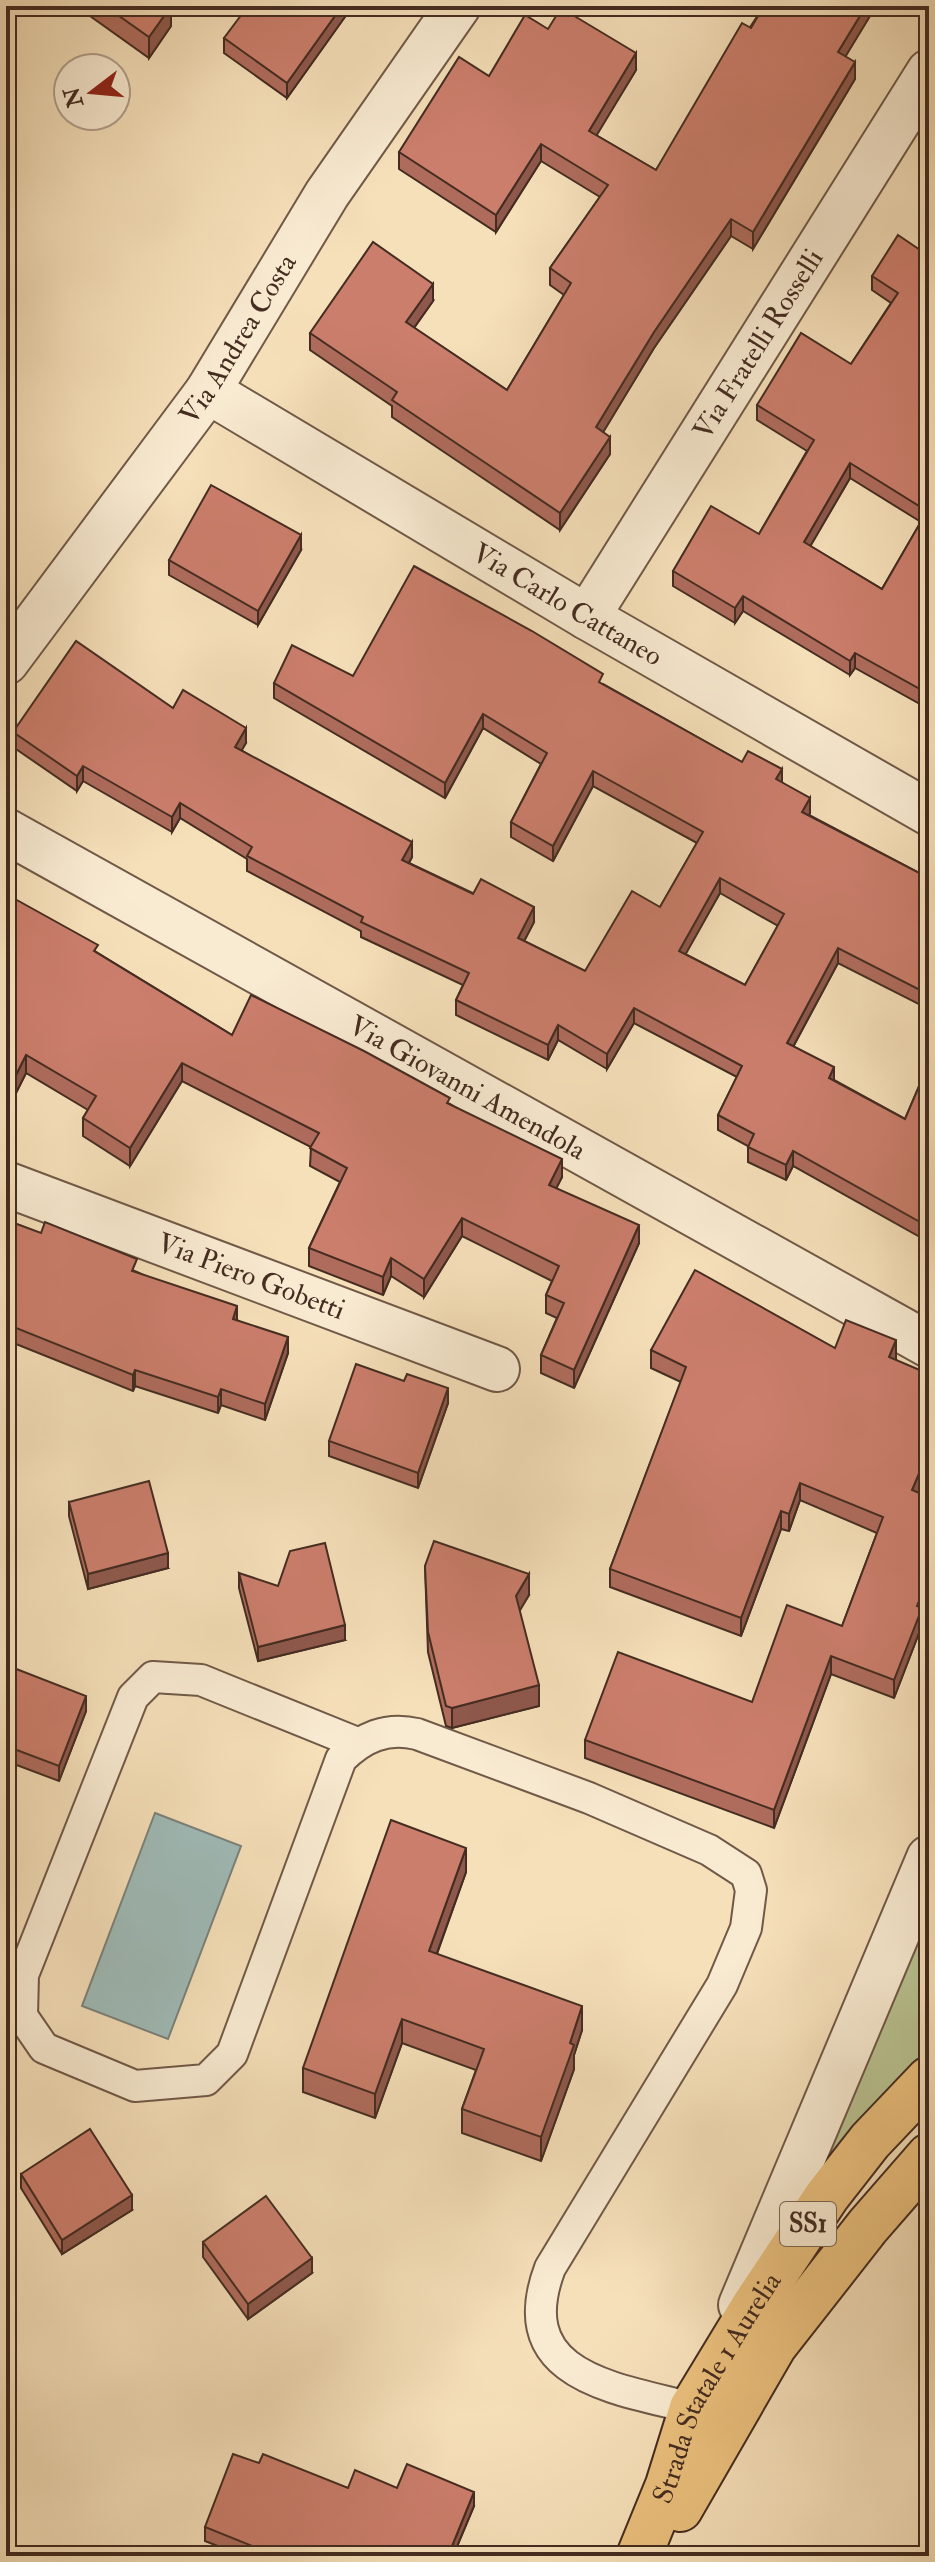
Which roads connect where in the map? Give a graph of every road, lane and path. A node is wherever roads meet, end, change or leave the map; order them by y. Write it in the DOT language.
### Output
graph roads {
  1 [pos="450,9"];
  2 [pos="929,72"];
  3 [pos="208,391"];
  4 [pos="587,617"];
  5 [pos="6,662"];
  6 [pos="929,813"];
  7 [pos="6,831"];
  8 [pos="6,1184"];
  9 [pos="929,1345"];
  10 [pos="497,1369"];
  11 [pos="357,1743"];
  12 [pos="929,1858"];
  13 [pos="929,2079"];
  14 [pos="929,2156"];
  15 [pos="700,2396"];
  16 [pos="639,2556"];
  17 [pos="652,2556"];
  1 -- 3 [label="street, Via Andrea Costa"];
  2 -- 4 [label="street, Via Fratelli Rosselli"];
  3 -- 4 [label="street, Via Carlo Cattaneo"];
  3 -- 5 [label="street, Via Andrea Costa"];
  4 -- 6 [label="street, Via Carlo Cattaneo"];
  7 -- 9 [label="street, Via Giovanni Amendola"];
  8 -- 10 [label="street, Via Piero Gobetti"];
  11 -- 11 [label="lane"];
  11 -- 15 [label="lane"];
  12 -- 15 [label="street"];
  13 -- 15 [label="main road, Strada Statale 1 Aurelia / SS1"];
  14 -- 17 [label="main road, Strada Statale 1 Aurelia / SS1"];
  15 -- 16 [label="main road, Strada Statale 1 Aurelia / SS1"];
}
